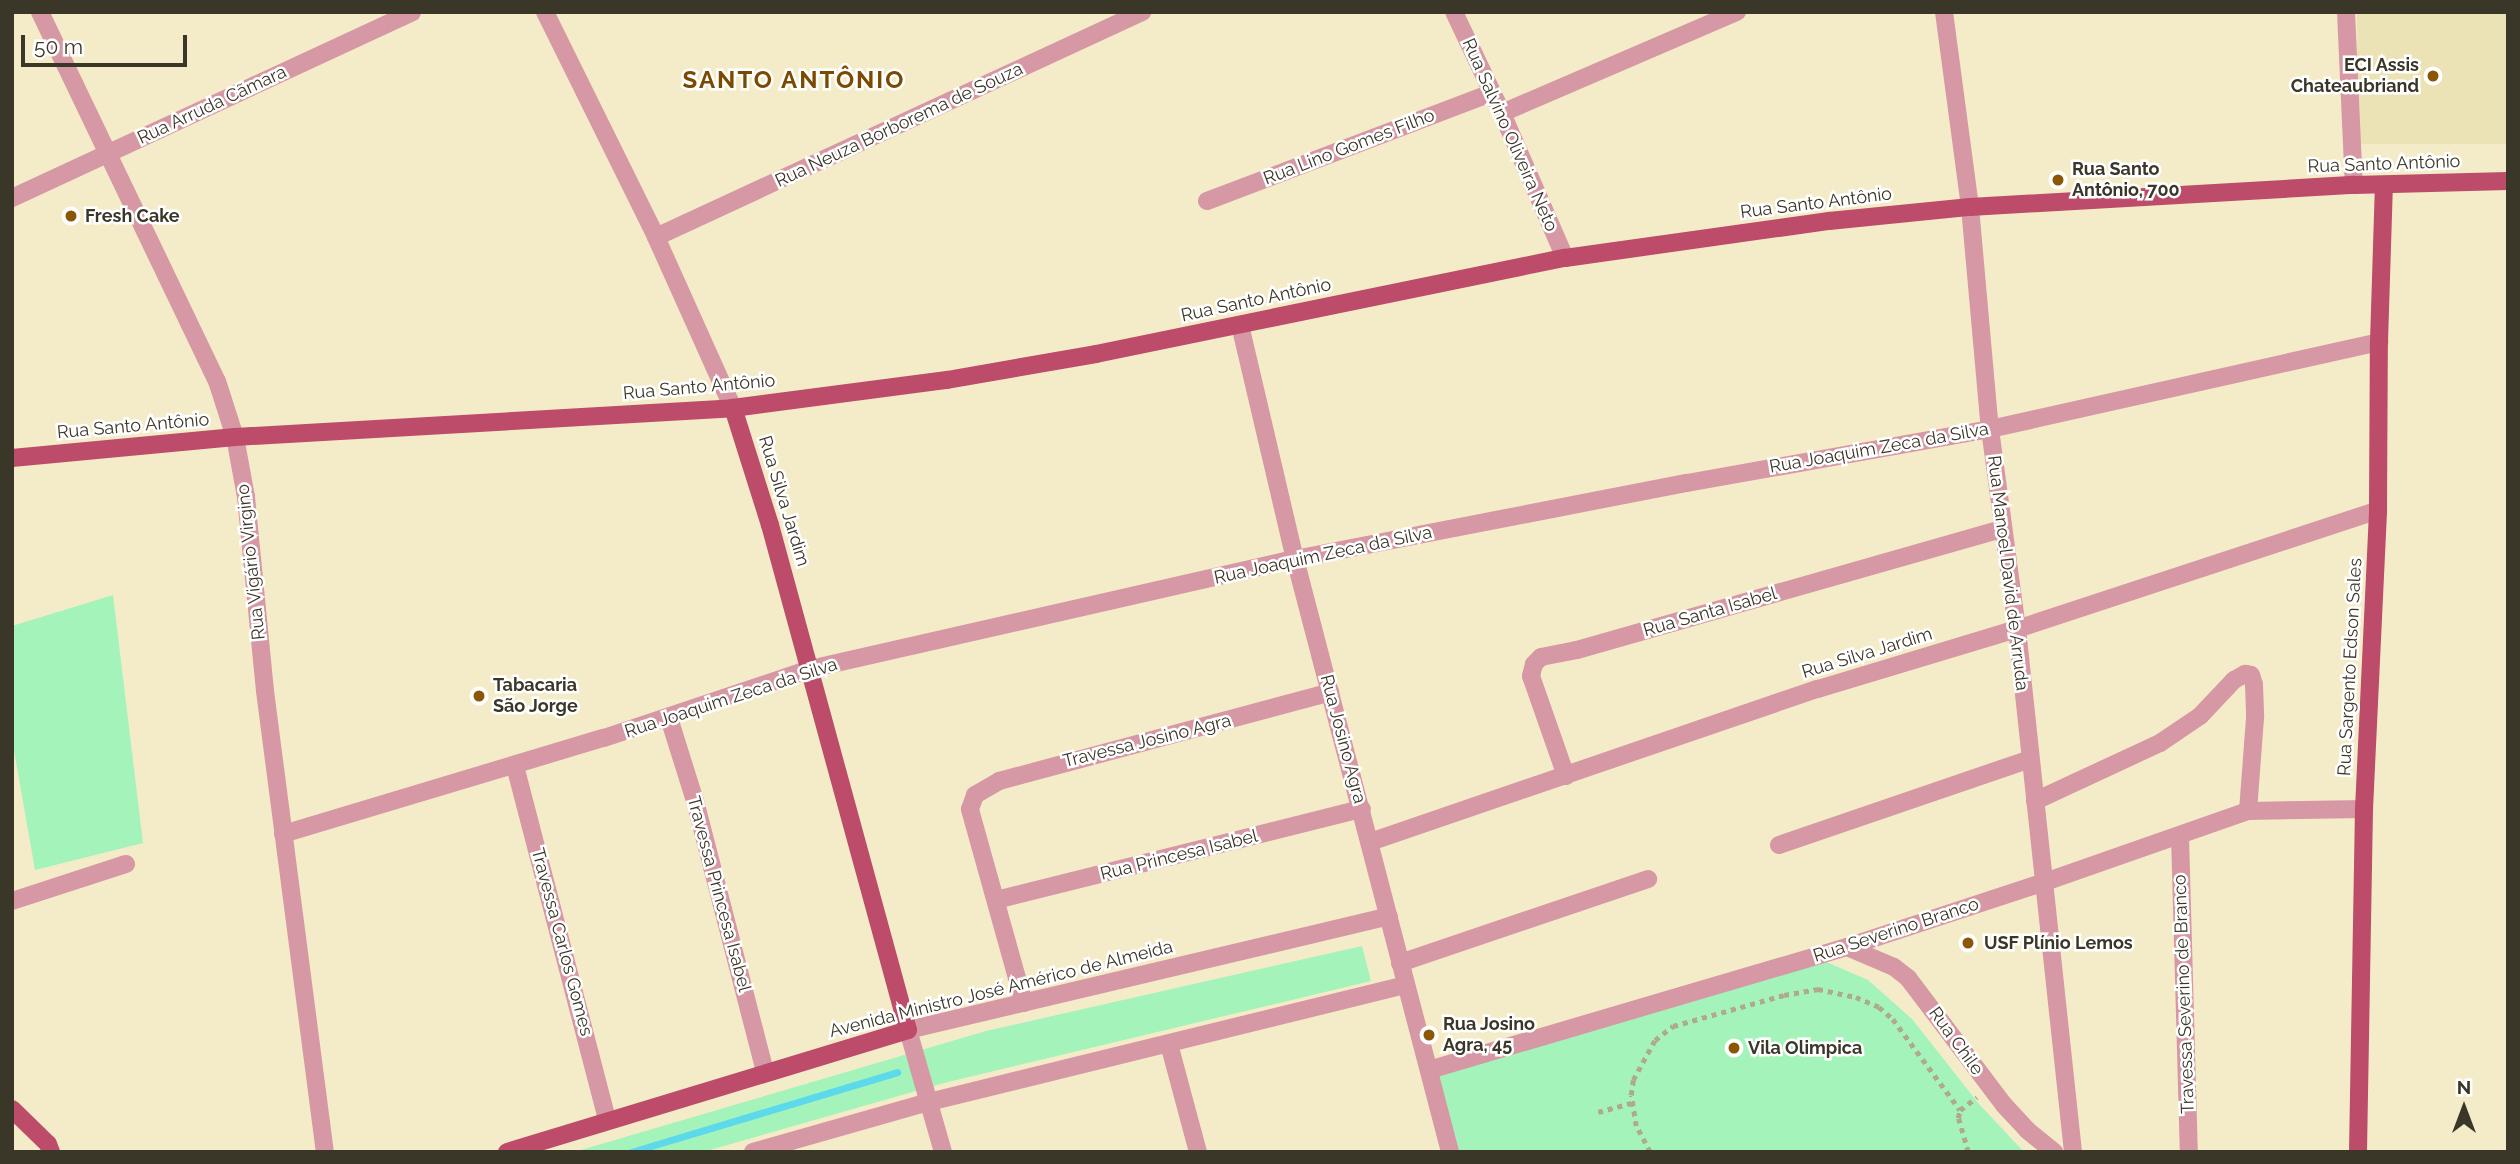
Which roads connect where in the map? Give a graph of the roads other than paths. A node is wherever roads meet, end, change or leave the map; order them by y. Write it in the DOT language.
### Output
graph roads {
  1 [pos="40,12"];
  2 [pos="412,12"];
  3 [pos="545,12"];
  4 [pos="1142,12"];
  5 [pos="1454,12"];
  6 [pos="1738,12"];
  7 [pos="1944,12"];
  8 [pos="2346,12"];
  9 [pos="1492,93"];
  10 [pos="1502,113"];
  11 [pos="106,154"];
  12 [pos="2508,180"];
  13 [pos="2354,185"];
  14 [pos="2384,185"];
  15 [pos="12,198"];
  16 [pos="1207,201"];
  17 [pos="1970,207"];
  18 [pos="656,237"];
  19 [pos="1564,258"];
  20 [pos="1240,325"];
  21 [pos="2379,342"];
  22 [pos="733,408"];
  23 [pos="1990,429"];
  24 [pos="235,437"];
  25 [pos="12,458"];
  26 [pos="2378,510"];
  27 [pos="2002,529"];
  28 [pos="1295,559"];
  29 [pos="2017,629"];
  30 [pos="810,669"];
  31 [pos="1330,692"];
  32 [pos="669,718"];
  33 [pos="2030,759"];
  34 [pos="515,766"];
  35 [pos="1566,776"];
  36 [pos="2035,801"];
  37 [pos="1362,809"];
  38 [pos="2364,809"];
  39 [pos="2248,811"];
  40 [pos="283,834"];
  41 [pos="2180,836"];
  42 [pos="1370,842"];
  43 [pos="1779,845"];
  44 [pos="126,864"];
  45 [pos="1648,879"];
  46 [pos="2042,883"];
  47 [pos="996,900"];
  48 [pos="12,901"];
  49 [pos="1389,916"];
  50 [pos="1847,947"];
  51 [pos="1400,962"];
  52 [pos="1406,985"];
  53 [pos="1024,1003"];
  54 [pos="910,1035"];
  55 [pos="1169,1044"];
  56 [pos="1429,1070"];
  57 [pos="765,1072"];
  58 [pos="927,1096"];
  59 [pos="12,1110"];
  60 [pos="607,1119"];
  61 [pos="814,1143"];
  62 [pos="49,1148"];
  63 [pos="66,1152"];
  64 [pos="325,1152"];
  65 [pos="507,1152"];
  66 [pos="753,1152"];
  67 [pos="943,1152"];
  68 [pos="1198,1152"];
  69 [pos="1450,1152"];
  70 [pos="2054,1152"];
  71 [pos="2073,1152"];
  72 [pos="2189,1152"];
  73 [pos="2358,1152"];
  1 -- 11 [label="street, Rua Vigário Virgino"];
  2 -- 11 [label="street, Rua Arruda Cãmara"];
  3 -- 18 [label="street, Rua Silva Jardim"];
  4 -- 18 [label="street, Rua Neuza Borborema de Souza"];
  5 -- 9 [label="street, Rua Salvino Oliveira Neto"];
  6 -- 10 [label="street"];
  7 -- 17 [label="street, Rua Manoel David de Arruda"];
  8 -- 13 [label="street"];
  9 -- 10 [label="street, Rua Salvino Oliveira Neto"];
  9 -- 16 [label="street, Rua Lino Gomes Filho"];
  10 -- 19 [label="street, Rua Salvino Oliveira Neto"];
  11 -- 15 [label="street, Rua Arruda Cãmara"];
  11 -- 24 [label="street, Rua Vigário Virgino"];
  12 -- 14 [label="main road, Rua Santo Antônio"];
  13 -- 14 [label="main road, Rua Santo Antônio"];
  13 -- 17 [label="main road, Rua Santo Antônio"];
  14 -- 21 [label="main road, Rua Sargento Edson Sales"];
  17 -- 19 [label="main road, Rua Santo Antônio"];
  17 -- 23 [label="street, Rua Manoel David de Arruda"];
  18 -- 22 [label="street, Rua Silva Jardim"];
  19 -- 20 [label="main road, Rua Santo Antônio"];
  20 -- 22 [label="main road, Rua Santo Antônio"];
  20 -- 28 [label="street, Rua Josino Agra"];
  21 -- 23 [label="street, Rua Joaquim Zeca da Silva"];
  21 -- 26 [label="main road, Rua Sargento Edson Sales"];
  22 -- 24 [label="main road, Rua Santo Antônio"];
  22 -- 30 [label="main road, Rua Silva Jardim"];
  23 -- 27 [label="street, Rua Manoel David de Arruda"];
  23 -- 28 [label="street, Rua Joaquim Zeca da Silva"];
  24 -- 25 [label="main road, Rua Santo Antônio"];
  24 -- 40 [label="street, Rua Vigário Virgino"];
  26 -- 29 [label="street, Rua Silva Jardim"];
  26 -- 38 [label="main road, Rua Sargento Edson Sales"];
  27 -- 29 [label="street, Rua Manoel David de Arruda"];
  27 -- 35 [label="street, Rua Santa Isabel"];
  28 -- 30 [label="street, Rua Joaquim Zeca da Silva"];
  28 -- 31 [label="street, Rua Josino Agra"];
  29 -- 33 [label="street, Rua Manoel David de Arruda"];
  29 -- 35 [label="street, Rua Silva Jardim"];
  30 -- 32 [label="street, Rua Joaquim Zeca da Silva"];
  30 -- 54 [label="main road, Rua Silva Jardim"];
  31 -- 37 [label="street, Rua Josino Agra"];
  31 -- 47 [label="street, Travessa Josino Agra"];
  32 -- 34 [label="street, Rua Joaquim Zeca da Silva"];
  32 -- 57 [label="street, Travessa Princesa Isabel"];
  33 -- 36 [label="street, Rua Manoel David de Arruda"];
  33 -- 43 [label="street"];
  34 -- 40 [label="street, Rua Joaquim Zeca da Silva"];
  34 -- 60 [label="street, Travessa Carlos Gomes"];
  35 -- 42 [label="street, Rua Silva Jardim"];
  36 -- 39 [label="street"];
  36 -- 46 [label="street, Rua Manoel David de Arruda"];
  37 -- 42 [label="street, Rua Josino Agra"];
  37 -- 47 [label="street, Rua Princesa Isabel"];
  38 -- 39 [label="street, Rua Severino Branco"];
  38 -- 73 [label="main road, Rua Sargento Edson Sales"];
  39 -- 41 [label="street, Rua Severino Branco"];
  40 -- 64 [label="street, Rua Vigário Virgino"];
  41 -- 46 [label="street, Rua Severino Branco"];
  41 -- 72 [label="street, Travessa Severino de Branco"];
  42 -- 49 [label="street, Rua Josino Agra"];
  44 -- 48 [label="street"];
  45 -- 51 [label="street"];
  46 -- 50 [label="street, Rua Severino Branco"];
  46 -- 71 [label="street, Rua Manoel David de Arruda"];
  47 -- 53 [label="street"];
  49 -- 51 [label="street, Rua Josino Agra"];
  49 -- 53 [label="street, Avenida Ministro José Américo de Almeida"];
  50 -- 56 [label="street, Rua Severino Branco"];
  50 -- 70 [label="street, Rua Chile"];
  51 -- 52 [label="street, Rua Josino Agra"];
  52 -- 55 [label="street"];
  52 -- 56 [label="street, Rua Josino Agra"];
  53 -- 54 [label="street, Avenida Ministro José Américo de Almeida"];
  54 -- 57 [label="main road, Avenida Ministro José Américo de Almeida"];
  54 -- 58 [label="street"];
  55 -- 58 [label="street"];
  55 -- 68 [label="street"];
  56 -- 69 [label="street, Rua Josino Agra"];
  57 -- 60 [label="main road, Avenida Ministro José Américo de Almeida"];
  58 -- 61 [label="street"];
  58 -- 67 [label="street"];
  59 -- 62 [label="main road"];
  60 -- 65 [label="main road, Avenida Ministro José Américo de Almeida"];
  61 -- 66 [label="street"];
  62 -- 63 [label="main road"];
}
